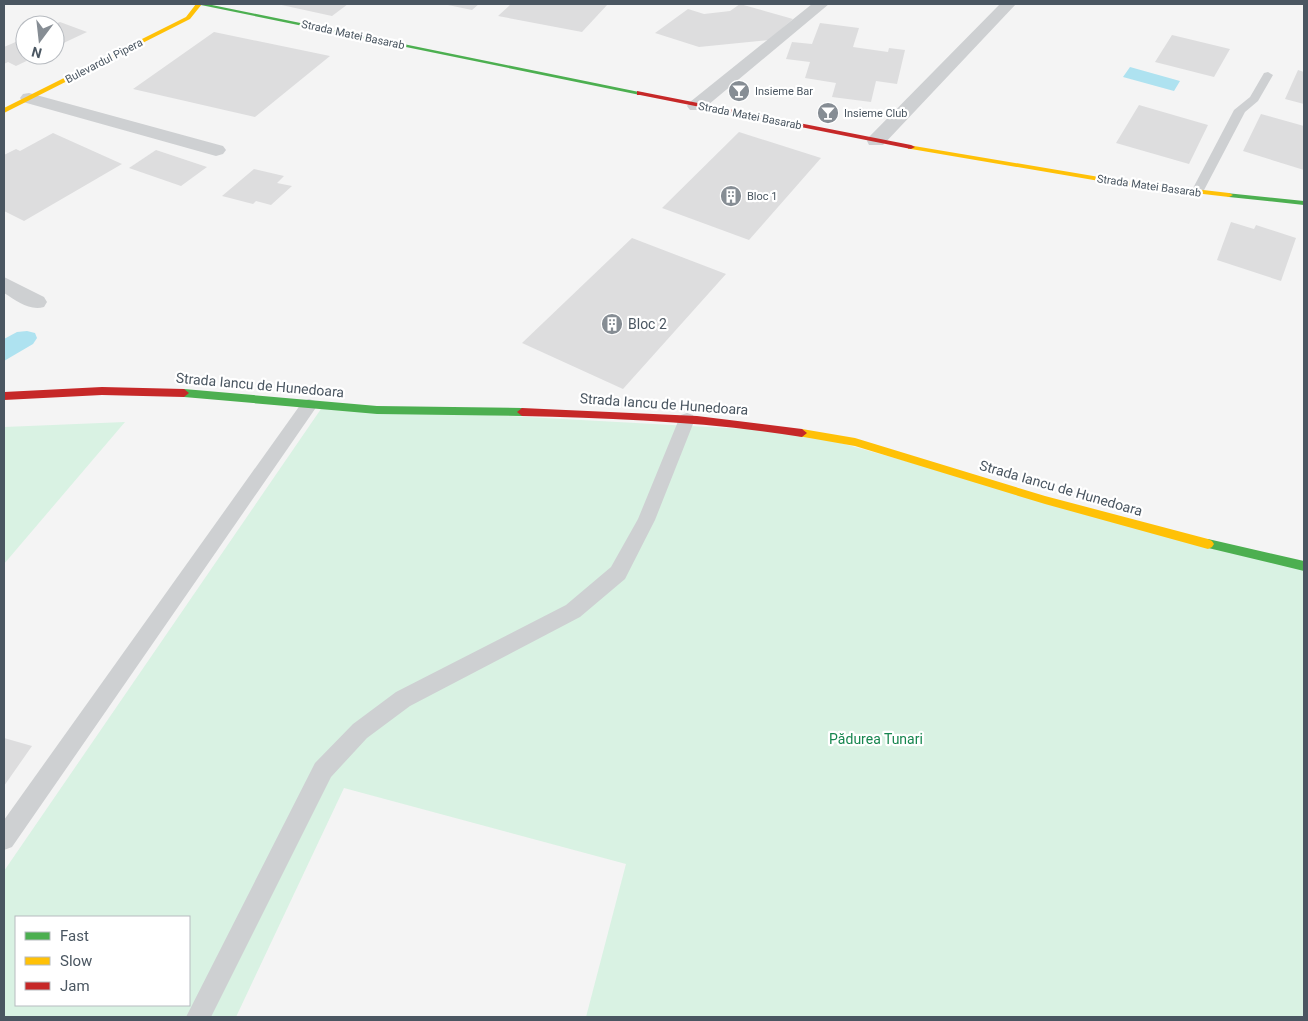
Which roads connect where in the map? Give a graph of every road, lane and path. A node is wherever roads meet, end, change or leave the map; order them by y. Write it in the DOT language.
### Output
graph roads {
  1 [pos="200,4"];
  2 [pos="821,4"];
  3 [pos="1008,4"];
  4 [pos="181,8"];
  5 [pos="1268,75"];
  6 [pos="29,98"];
  7 [pos="696,106"];
  8 [pos="4,111"];
  9 [pos="876,141"];
  10 [pos="216,150"];
  11 [pos="1196,192"];
  12 [pos="1304,203"];
  13 [pos="4,284"];
  14 [pos="36,302"];
  15 [pos="4,396"];
  16 [pos="309,406"];
  17 [pos="687,419"];
  18 [pos="1304,566"];
  19 [pos="4,839"];
  20 [pos="198,1017"];
  1 -- 4 [label="street"];
  1 -- 6 [label="street, Bulevardul Pipera"];
  1 -- 7 [label="street, Strada Matei Basarab"];
  2 -- 7 [label="street"];
  3 -- 9 [label="street"];
  5 -- 11 [label="lane"];
  6 -- 8 [label="street, Bulevardul Pipera"];
  6 -- 10 [label="street"];
  7 -- 9 [label="street, Strada Matei Basarab"];
  9 -- 11 [label="street, Strada Matei Basarab"];
  11 -- 12 [label="street, Strada Matei Basarab"];
  13 -- 14 [label="street"];
  15 -- 16 [label="street, Strada Iancu de Hunedoara"];
  16 -- 17 [label="street, Strada Iancu de Hunedoara"];
  16 -- 19 [label="lane"];
  17 -- 18 [label="street, Strada Iancu de Hunedoara"];
  17 -- 20 [label="lane"];
}
